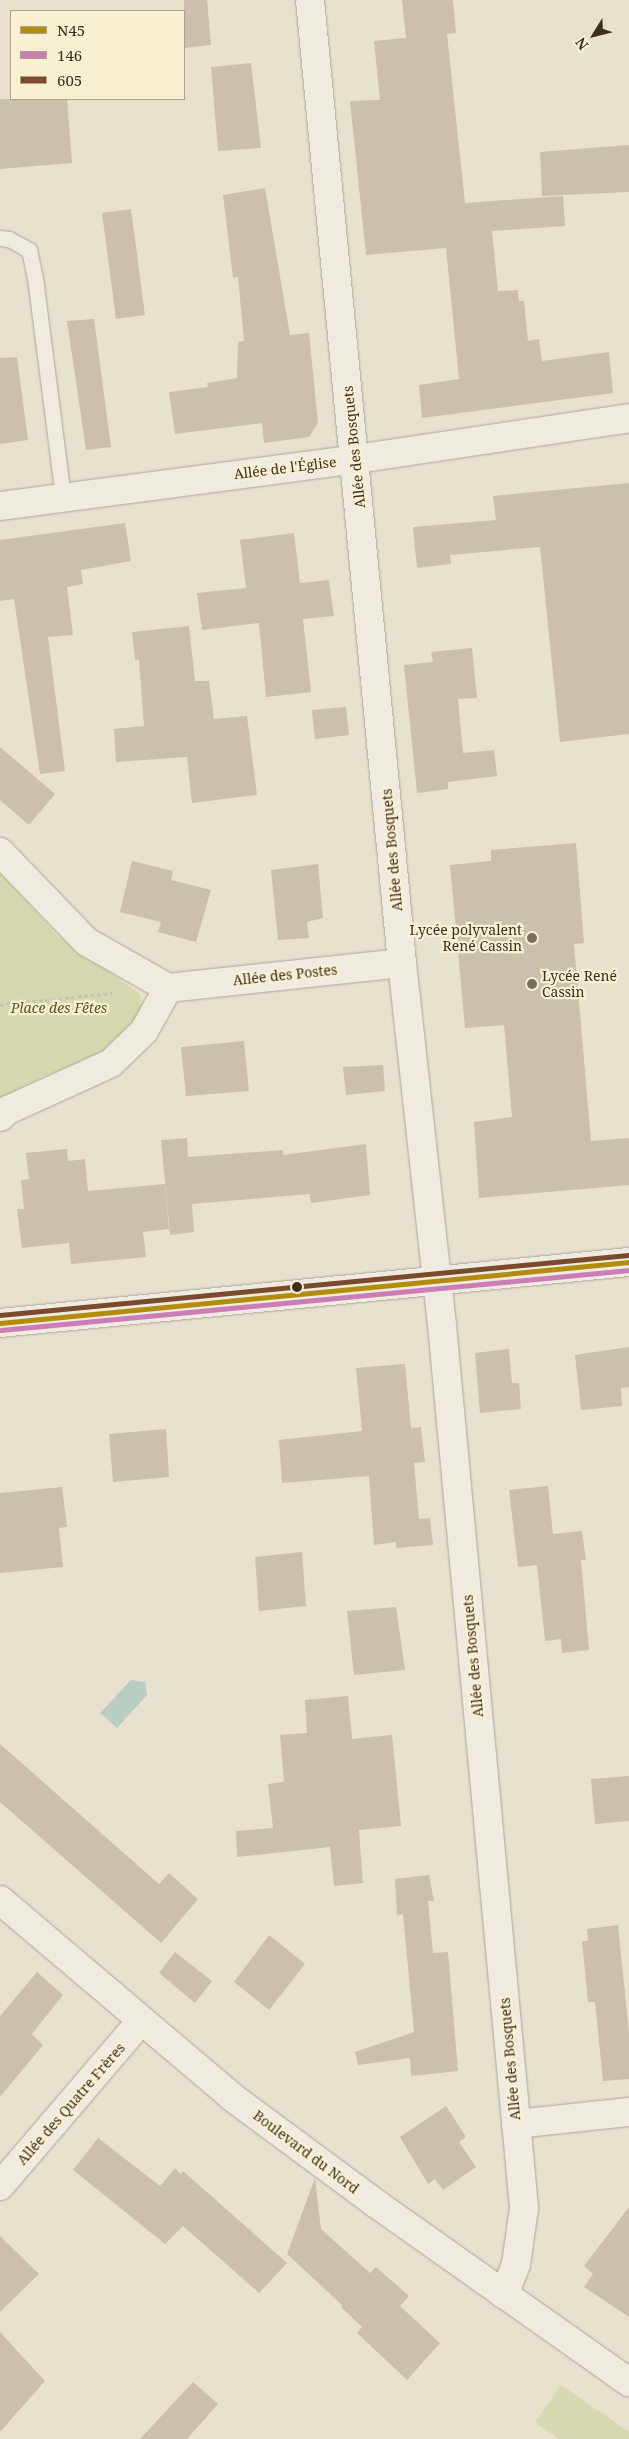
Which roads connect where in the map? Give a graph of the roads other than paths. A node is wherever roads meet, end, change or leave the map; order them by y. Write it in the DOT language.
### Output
graph roads {
  1 [pos="310,0"];
  2 [pos="0,238"];
  3 [pos="629,418"];
  4 [pos="356,459"];
  5 [pos="63,497"];
  6 [pos="0,506"];
  7 [pos="0,852"];
  8 [pos="402,963"];
  9 [pos="168,988"];
  10 [pos="0,1117"];
  11 [pos="629,1262"];
  12 [pos="437,1282"];
  13 [pos="0,1323"];
  14 [pos="0,1900"];
  15 [pos="141,2021"];
  16 [pos="629,2112"];
  17 [pos="516,2124"];
  18 [pos="0,2186"];
  19 [pos="504,2295"];
  20 [pos="629,2382"];
  1 -- 4 [label="street, Allée des Bosquets"];
  2 -- 5 [label="lane"];
  3 -- 4 [label="street, Allée de l'Église"];
  4 -- 5 [label="street, Allée de l'Église"];
  4 -- 8 [label="street, Allée des Bosquets"];
  5 -- 6 [label="street, Allée de l'Église"];
  7 -- 9 [label="street"];
  8 -- 9 [label="street, Allée des Postes"];
  8 -- 12 [label="street, Allée des Bosquets"];
  9 -- 10 [label="street"];
  11 -- 12 [label="street"];
  12 -- 13 [label="street"];
  12 -- 17 [label="street, Allée des Bosquets"];
  14 -- 15 [label="street, Boulevard du Nord"];
  15 -- 18 [label="street, Allée des Quatre Frères"];
  15 -- 19 [label="street, Boulevard du Nord"];
  16 -- 17 [label="street"];
  17 -- 19 [label="street, Allée des Bosquets"];
  19 -- 20 [label="street, Boulevard du Nord"];
}
